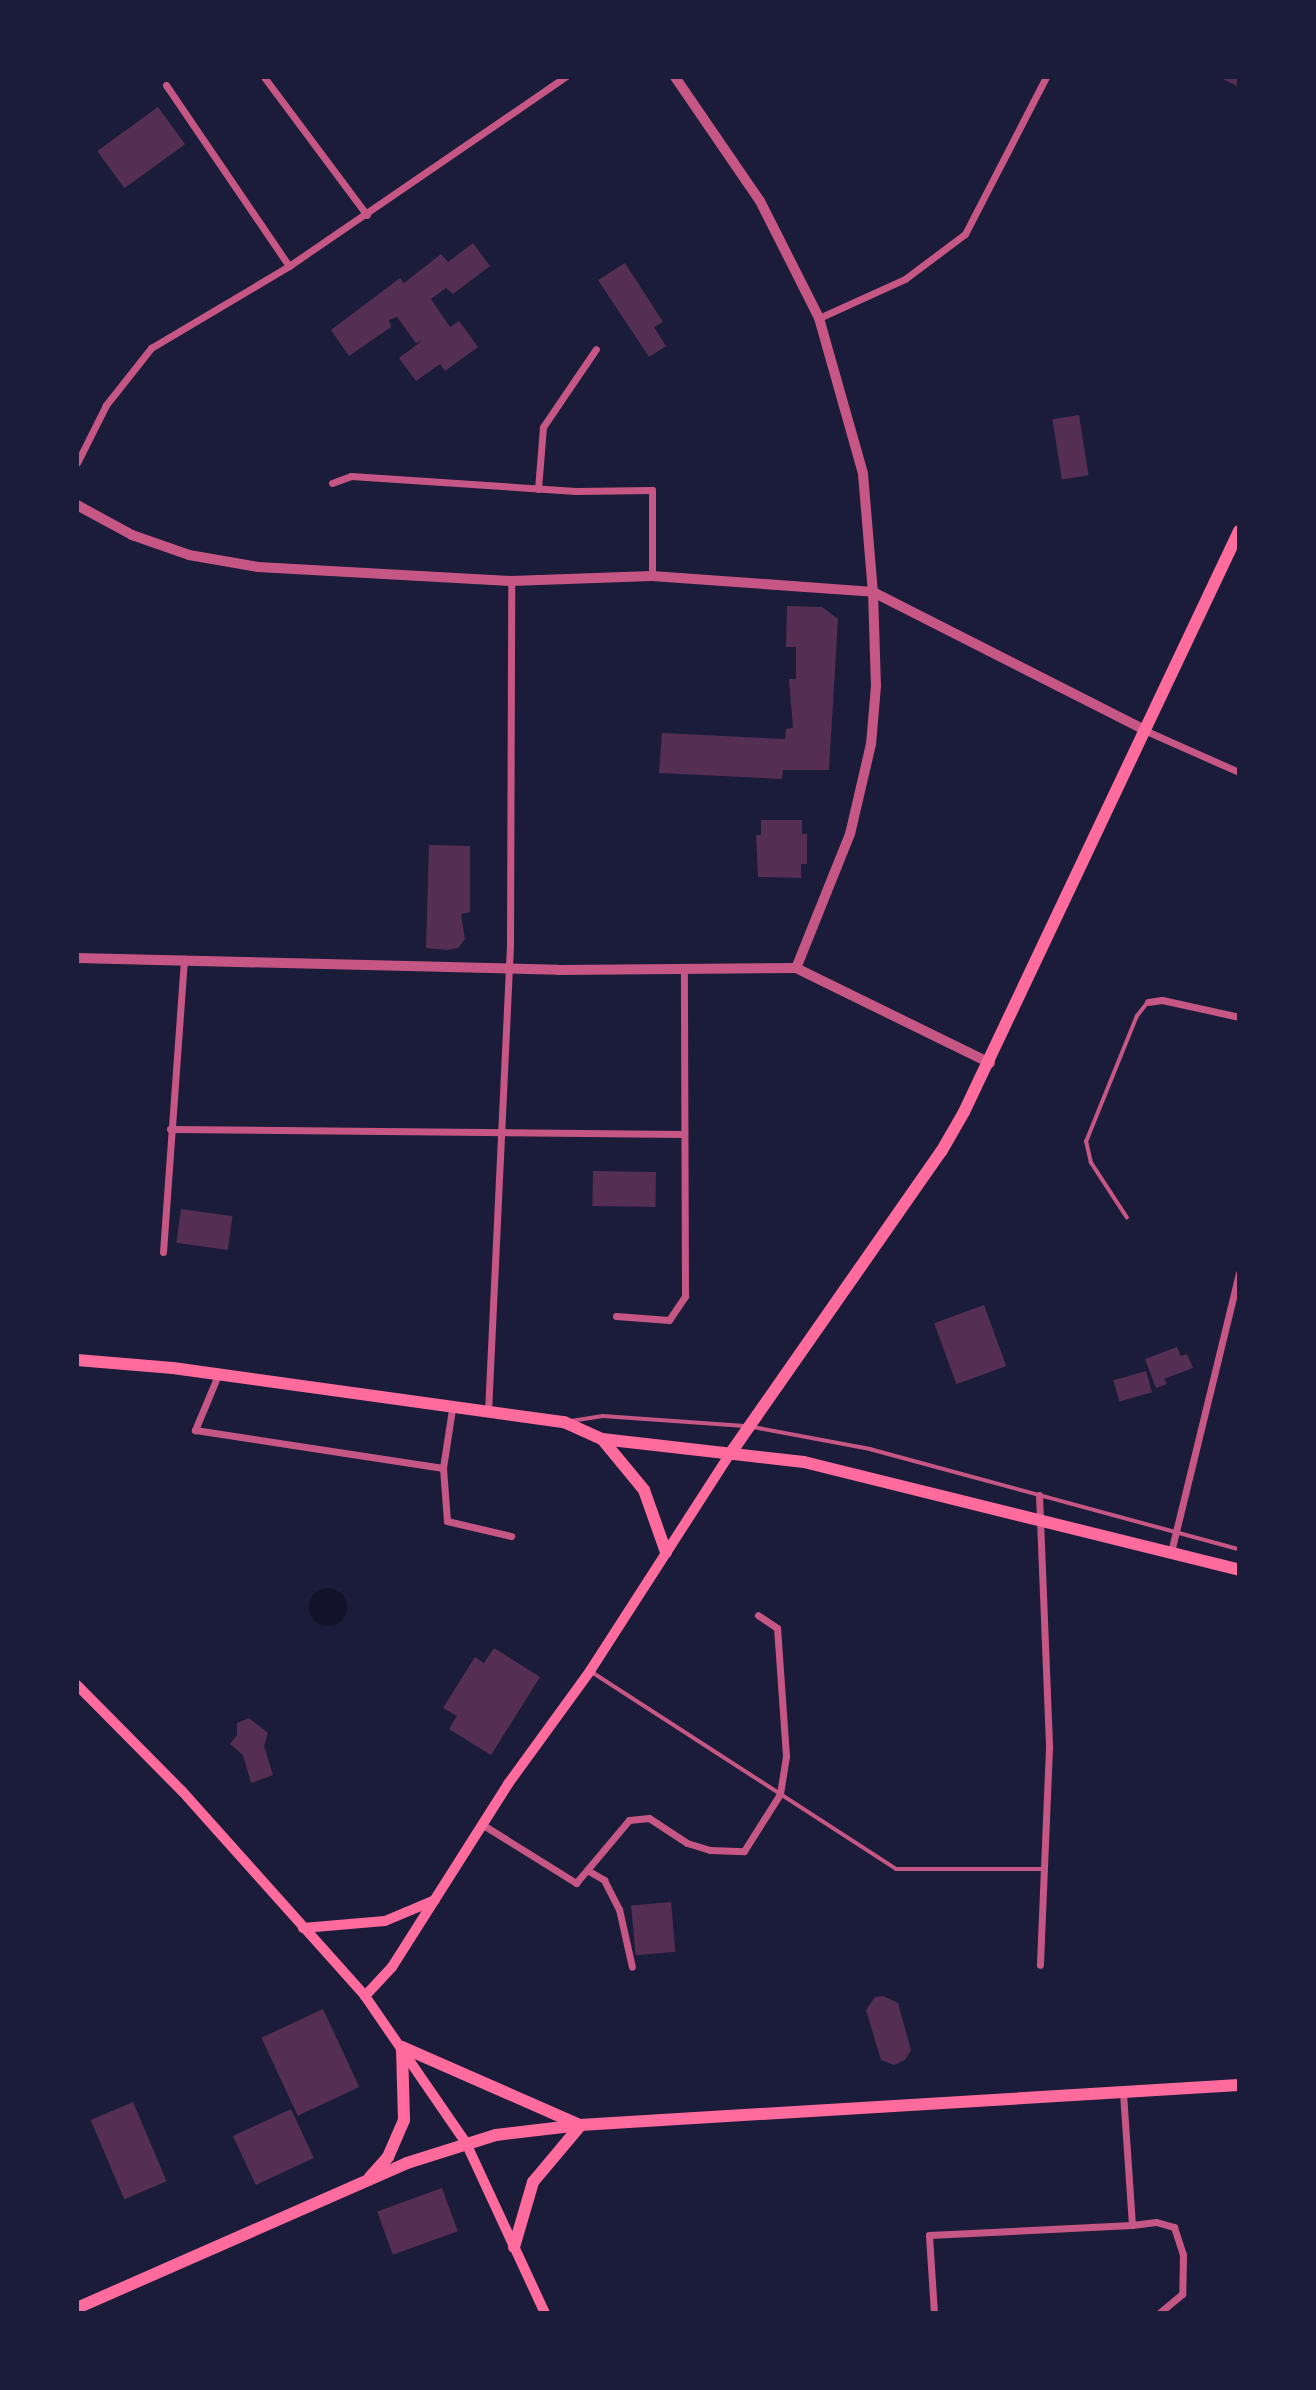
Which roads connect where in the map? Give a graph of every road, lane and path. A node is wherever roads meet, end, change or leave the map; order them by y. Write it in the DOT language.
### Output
graph roads {
  1 [pos="264,77"];
  2 [pos="565,77"];
  3 [pos="675,77"];
  4 [pos="1046,77"];
  5 [pos="166,85"];
  6 [pos="367,215"];
  7 [pos="289,266"];
  8 [pos="819,318"];
  9 [pos="596,349"];
  10 [pos="77,463"];
  11 [pos="332,483"];
  12 [pos="538,489"];
  13 [pos="77,505"];
  14 [pos="1239,531"];
  15 [pos="652,576"];
  16 [pos="511,581"];
  17 [pos="873,592"];
  18 [pos="1143,729"];
  19 [pos="1239,772"];
  20 [pos="77,958"];
  21 [pos="184,959"];
  22 [pos="509,967"];
  23 [pos="796,968"];
  24 [pos="684,971"];
  25 [pos="1148,1002"];
  26 [pos="1239,1017"];
  27 [pos="990,1063"];
  28 [pos="170,1129"];
  29 [pos="499,1133"];
  30 [pos="684,1134"];
  31 [pos="1127,1218"];
  32 [pos="163,1252"];
  33 [pos="1239,1273"];
  34 [pos="615,1316"];
  35 [pos="77,1360"];
  36 [pos="218,1375"];
  37 [pos="452,1409"];
  38 [pos="488,1413"];
  39 [pos="564,1422"];
  40 [pos="749,1427"];
  41 [pos="603,1439"];
  42 [pos="730,1454"];
  43 [pos="443,1468"];
  44 [pos="1039,1495"];
  45 [pos="1039,1522"];
  46 [pos="1176,1532"];
  47 [pos="512,1535"];
  48 [pos="1239,1549"];
  49 [pos="666,1552"];
  50 [pos="1171,1552"];
  51 [pos="1239,1570"];
  52 [pos="758,1615"];
  53 [pos="590,1671"];
  54 [pos="77,1685"];
  55 [pos="780,1794"];
  56 [pos="483,1825"];
  57 [pos="1045,1869"];
  58 [pos="587,1870"];
  59 [pos="435,1900"];
  60 [pos="303,1928"];
  61 [pos="1040,1965"];
  62 [pos="632,1967"];
  63 [pos="365,1996"];
  64 [pos="402,2047"];
  65 [pos="1239,2085"];
  66 [pos="1123,2094"];
  67 [pos="580,2125"];
  68 [pos="466,2143"];
  69 [pos="368,2179"];
  70 [pos="1132,2225"];
  71 [pos="514,2247"];
  72 [pos="77,2308"];
  73 [pos="545,2313"];
  74 [pos="934,2313"];
  75 [pos="1159,2313"];
  1 -- 6 [label="street"];
  2 -- 6 [label="street"];
  3 -- 8 [label="street"];
  4 -- 8 [label="street"];
  5 -- 7 [label="street"];
  6 -- 7 [label="street"];
  7 -- 10 [label="street"];
  8 -- 17 [label="street"];
  9 -- 12 [label="street"];
  11 -- 12 [label="street"];
  12 -- 15 [label="street"];
  13 -- 16 [label="street"];
  14 -- 18 [label="main road"];
  15 -- 16 [label="street"];
  15 -- 17 [label="street"];
  16 -- 22 [label="street"];
  17 -- 18 [label="street"];
  17 -- 23 [label="street"];
  18 -- 19 [label="street"];
  18 -- 27 [label="main road"];
  20 -- 21 [label="street"];
  21 -- 22 [label="street"];
  21 -- 28 [label="street"];
  22 -- 24 [label="street"];
  22 -- 29 [label="street"];
  23 -- 24 [label="street"];
  23 -- 27 [label="street"];
  24 -- 30 [label="street"];
  25 -- 26 [label="street"];
  25 -- 31 [label="lane"];
  27 -- 40 [label="main road"];
  28 -- 29 [label="street"];
  28 -- 32 [label="street"];
  29 -- 30 [label="street"];
  29 -- 38 [label="street"];
  30 -- 34 [label="street"];
  33 -- 46 [label="street"];
  35 -- 36 [label="main road"];
  36 -- 37 [label="main road"];
  36 -- 43 [label="street"];
  37 -- 38 [label="main road"];
  37 -- 43 [label="street"];
  38 -- 39 [label="main road"];
  39 -- 40 [label="lane"];
  39 -- 41 [label="main road"];
  40 -- 42 [label="main road"];
  40 -- 44 [label="lane"];
  41 -- 42 [label="main road"];
  41 -- 49 [label="main road"];
  42 -- 45 [label="main road"];
  42 -- 49 [label="main road"];
  43 -- 47 [label="street"];
  44 -- 45 [label="street"];
  44 -- 46 [label="lane"];
  45 -- 50 [label="main road"];
  45 -- 57 [label="street"];
  46 -- 48 [label="lane"];
  46 -- 50 [label="street"];
  49 -- 53 [label="main road"];
  50 -- 51 [label="main road"];
  52 -- 55 [label="street"];
  53 -- 55 [label="lane"];
  53 -- 56 [label="main road"];
  54 -- 60 [label="main road"];
  55 -- 57 [label="lane"];
  55 -- 58 [label="street"];
  56 -- 58 [label="street"];
  56 -- 59 [label="main road"];
  57 -- 61 [label="street"];
  58 -- 62 [label="street"];
  59 -- 60 [label="main road"];
  59 -- 63 [label="main road"];
  60 -- 63 [label="main road"];
  63 -- 64 [label="main road"];
  64 -- 67 [label="main road"];
  64 -- 68 [label="main road"];
  64 -- 69 [label="main road"];
  65 -- 66 [label="main road"];
  66 -- 67 [label="main road"];
  66 -- 70 [label="street"];
  67 -- 68 [label="main road"];
  67 -- 71 [label="main road"];
  68 -- 69 [label="main road"];
  68 -- 71 [label="main road"];
  69 -- 72 [label="main road"];
  70 -- 74 [label="street"];
  70 -- 75 [label="street"];
  71 -- 73 [label="main road"];
}
